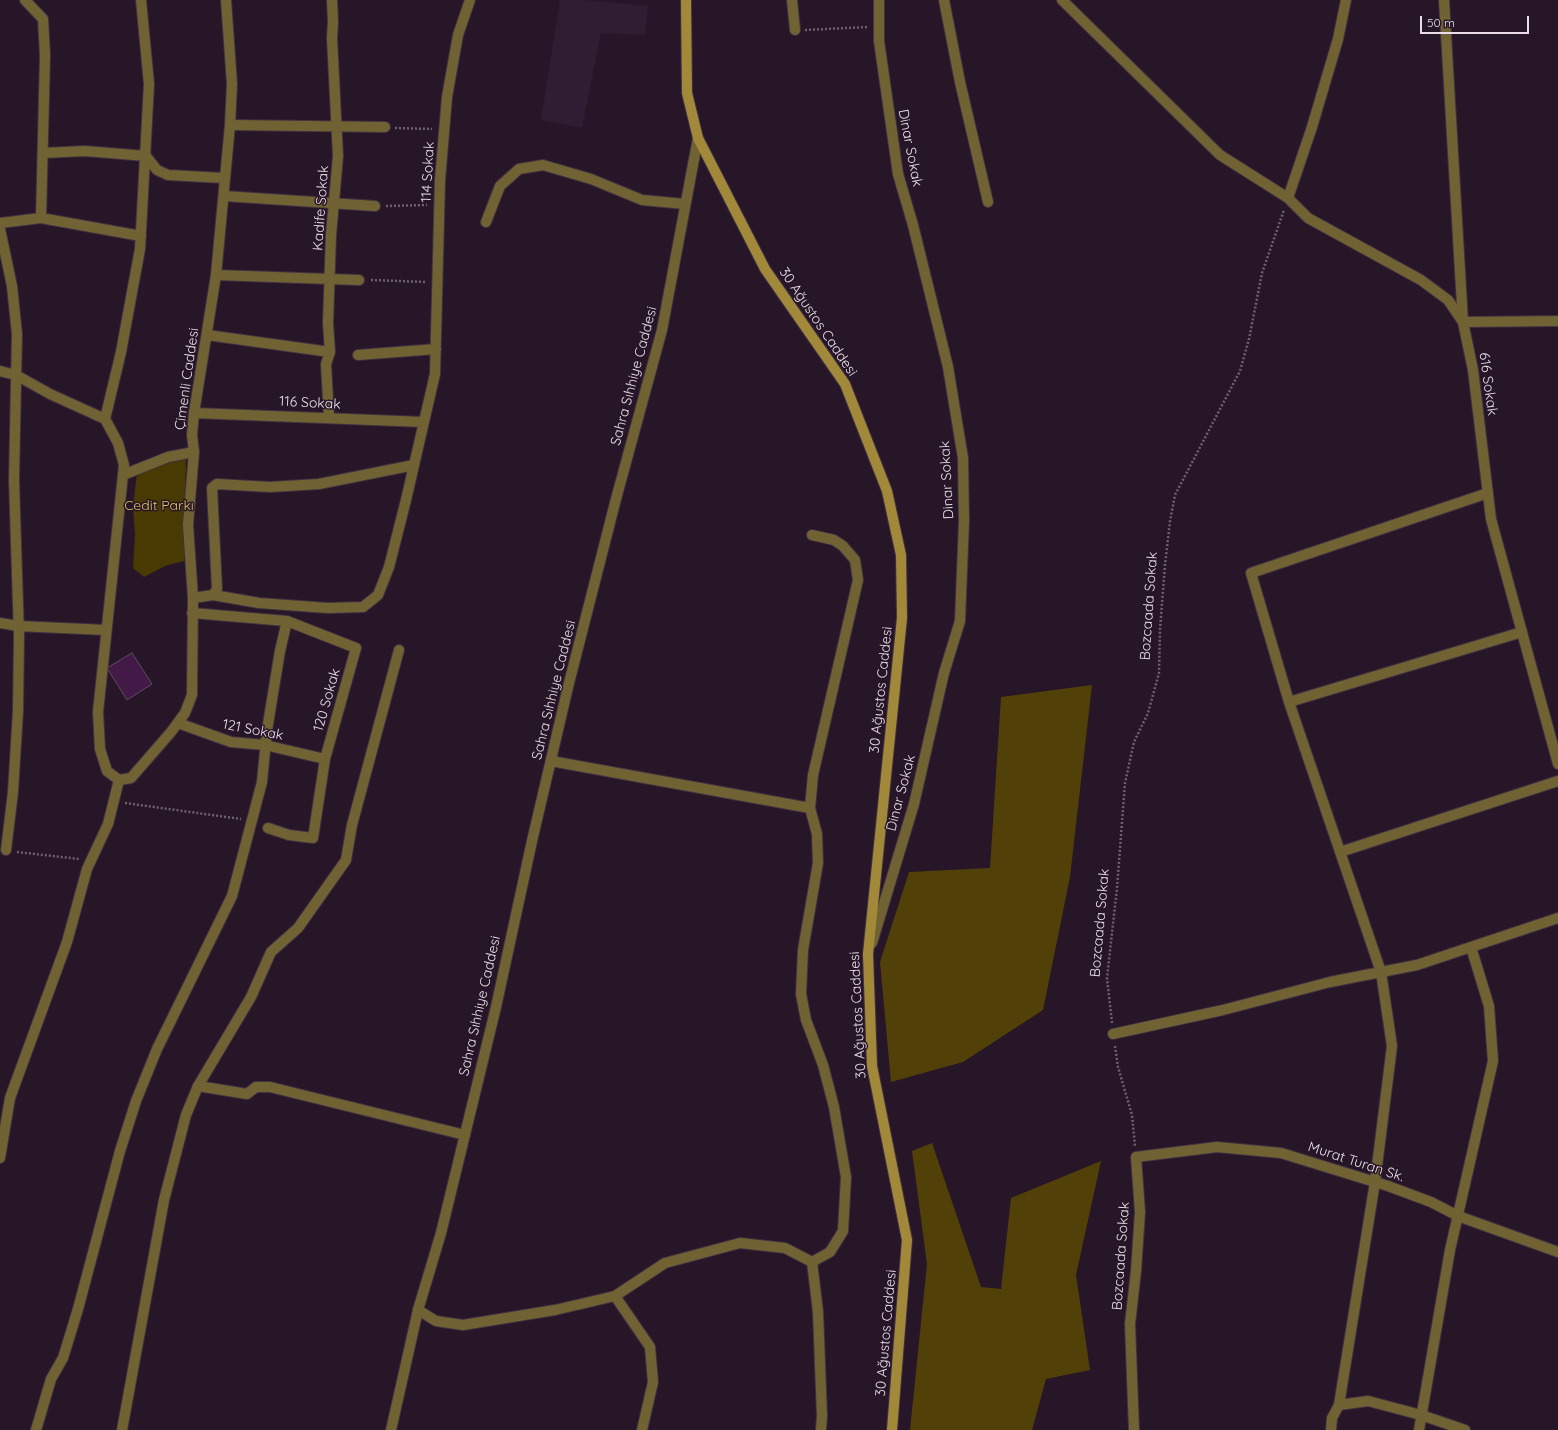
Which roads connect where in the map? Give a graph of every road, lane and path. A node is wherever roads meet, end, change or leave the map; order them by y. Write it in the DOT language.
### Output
graph roads {
  1 [pos="26,0"];
  2 [pos="140,0"];
  3 [pos="226,0"];
  4 [pos="332,0"];
  5 [pos="470,0"];
  6 [pos="686,0"];
  7 [pos="792,0"];
  8 [pos="879,0"];
  9 [pos="944,0"];
  10 [pos="1062,0"];
  11 [pos="1346,0"];
  12 [pos="1444,0"];
  13 [pos="879,27"];
  14 [pos="795,30"];
  15 [pos="230,125"];
  16 [pos="337,128"];
  17 [pos="385,128"];
  18 [pos="445,129"];
  19 [pos="698,138"];
  20 [pos="43,153"];
  21 [pos="146,156"];
  22 [pos="224,178"];
  23 [pos="224,196"];
  24 [pos="1288,198"];
  25 [pos="988,202"];
  26 [pos="333,204"];
  27 [pos="685,204"];
  28 [pos="440,205"];
  29 [pos="375,206"];
  30 [pos="41,218"];
  31 [pos="486,222"];
  32 [pos="0,223"];
  33 [pos="0,229"];
  34 [pos="141,236"];
  35 [pos="216,275"];
  36 [pos="331,279"];
  37 [pos="359,280"];
  38 [pos="438,282"];
  39 [pos="1463,322"];
  40 [pos="1558,322"];
  41 [pos="207,335"];
  42 [pos="436,349"];
  43 [pos="330,352"];
  44 [pos="358,355"];
  45 [pos="0,371"];
  46 [pos="16,375"];
  47 [pos="194,413"];
  48 [pos="329,418"];
  49 [pos="105,419"];
  50 [pos="424,422"];
  51 [pos="194,452"];
  52 [pos="414,464"];
  53 [pos="123,475"];
  54 [pos="1488,493"];
  55 [pos="812,535"];
  56 [pos="213,596"];
  57 [pos="193,598"];
  58 [pos="192,613"];
  59 [pos="287,621"];
  60 [pos="0,623"];
  61 [pos="18,626"];
  62 [pos="106,630"];
  63 [pos="1522,632"];
  64 [pos="399,650"];
  65 [pos="1289,702"];
  66 [pos="178,723"];
  67 [pos="265,745"];
  68 [pos="325,759"];
  69 [pos="550,761"];
  70 [pos="1558,764"];
  71 [pos="119,780"];
  72 [pos="1558,781"];
  73 [pos="113,802"];
  74 [pos="810,808"];
  75 [pos="231,818"];
  76 [pos="268,828"];
  77 [pos="6,850"];
  78 [pos="1340,852"];
  79 [pos="92,861"];
  80 [pos="1558,918"];
  81 [pos="1471,947"];
  82 [pos="868,954"];
  83 [pos="1381,972"];
  84 [pos="1113,1034"];
  85 [pos="198,1086"];
  86 [pos="465,1135"];
  87 [pos="1136,1157"];
  88 [pos="0,1158"];
  89 [pos="1376,1182"];
  90 [pos="1458,1216"];
  91 [pos="1558,1252"];
  92 [pos="812,1262"];
  93 [pos="615,1296"];
  94 [pos="418,1310"];
  95 [pos="1339,1405"];
  96 [pos="1421,1415"];
  97 [pos="36,1430"];
  98 [pos="122,1430"];
  99 [pos="390,1430"];
  100 [pos="642,1430"];
  101 [pos="821,1430"];
  102 [pos="892,1430"];
  103 [pos="1134,1430"];
  104 [pos="1331,1430"];
  105 [pos="1419,1430"];
  106 [pos="1465,1430"];
  1 -- 20 [label="street"];
  2 -- 21 [label="street"];
  3 -- 15 [label="street, Çimenli Caddesi"];
  4 -- 16 [label="street, Kadife Sokak"];
  5 -- 18 [label="street, 114 Sokak"];
  6 -- 19 [label="main road, 30 Ağustos Caddesi"];
  7 -- 14 [label="street"];
  8 -- 13 [label="street, Dinar Sokak"];
  9 -- 25 [label="street"];
  10 -- 24 [label="street"];
  11 -- 24 [label="street"];
  12 -- 39 [label="street, 616 Sokak"];
  13 -- 14 [label="path"];
  13 -- 82 [label="street, Dinar Sokak"];
  15 -- 16 [label="street"];
  15 -- 22 [label="street, Çimenli Caddesi"];
  16 -- 17 [label="street"];
  16 -- 26 [label="street, Kadife Sokak"];
  17 -- 18 [label="path"];
  18 -- 28 [label="street, 114 Sokak"];
  19 -- 27 [label="street, Sahra Sıhhiye Caddesi"];
  19 -- 82 [label="main road, 30 Ağustos Caddesi"];
  20 -- 21 [label="street"];
  20 -- 30 [label="street"];
  21 -- 22 [label="street"];
  21 -- 34 [label="street"];
  22 -- 23 [label="street, Çimenli Caddesi"];
  23 -- 26 [label="street"];
  23 -- 35 [label="street, Çimenli Caddesi"];
  24 -- 39 [label="street"];
  24 -- 84 [label="path, Bozcaada Sokak"];
  26 -- 29 [label="street"];
  26 -- 36 [label="street, Kadife Sokak"];
  27 -- 31 [label="street"];
  27 -- 69 [label="street, Sahra Sıhhiye Caddesi"];
  28 -- 29 [label="path"];
  28 -- 38 [label="street, 114 Sokak"];
  30 -- 32 [label="street"];
  30 -- 34 [label="street"];
  33 -- 46 [label="street"];
  34 -- 49 [label="street"];
  35 -- 36 [label="street"];
  35 -- 41 [label="street, Çimenli Caddesi"];
  36 -- 37 [label="street"];
  36 -- 43 [label="street, Kadife Sokak"];
  37 -- 38 [label="path"];
  38 -- 42 [label="street, 114 Sokak"];
  39 -- 40 [label="street"];
  39 -- 54 [label="street, 616 Sokak"];
  41 -- 43 [label="street"];
  41 -- 47 [label="street, Çimenli Caddesi"];
  42 -- 44 [label="street"];
  42 -- 50 [label="street, 114 Sokak"];
  43 -- 48 [label="street, Kadife Sokak"];
  45 -- 46 [label="street"];
  46 -- 49 [label="street"];
  46 -- 61 [label="street"];
  47 -- 48 [label="street, 116 Sokak"];
  47 -- 51 [label="street, Çimenli Caddesi"];
  48 -- 50 [label="street, 116 Sokak"];
  49 -- 53 [label="street"];
  50 -- 52 [label="street, 114 Sokak"];
  51 -- 53 [label="street"];
  51 -- 57 [label="street, Çimenli Caddesi"];
  52 -- 56 [label="street, 114 Sokak"];
  52 -- 56 [label="street"];
  53 -- 62 [label="street"];
  54 -- 63 [label="street, 616 Sokak"];
  54 -- 65 [label="street"];
  55 -- 74 [label="street"];
  56 -- 57 [label="street, 114 Sokak"];
  57 -- 58 [label="street, Çimenli Caddesi"];
  58 -- 59 [label="street"];
  58 -- 66 [label="street, Çimenli Caddesi"];
  59 -- 67 [label="street"];
  59 -- 68 [label="street, 120 Sokak"];
  60 -- 61 [label="street"];
  61 -- 62 [label="street"];
  61 -- 77 [label="street"];
  62 -- 71 [label="street"];
  63 -- 65 [label="street"];
  63 -- 70 [label="street, 616 Sokak"];
  64 -- 85 [label="street"];
  65 -- 78 [label="street"];
  66 -- 67 [label="street, 121 Sokak"];
  66 -- 71 [label="street, Çimenli Caddesi"];
  67 -- 68 [label="street, 121 Sokak"];
  67 -- 97 [label="street"];
  68 -- 76 [label="street, 120 Sokak"];
  69 -- 74 [label="street"];
  69 -- 86 [label="street, Sahra Sıhhiye Caddesi"];
  71 -- 73 [label="street"];
  72 -- 78 [label="street"];
  73 -- 75 [label="path"];
  73 -- 79 [label="street"];
  74 -- 92 [label="street"];
  77 -- 79 [label="path"];
  78 -- 83 [label="street"];
  79 -- 88 [label="street"];
  80 -- 81 [label="street"];
  81 -- 83 [label="street"];
  81 -- 90 [label="street"];
  82 -- 102 [label="main road, 30 Ağustos Caddesi"];
  83 -- 84 [label="street"];
  83 -- 89 [label="street"];
  84 -- 87 [label="path, Bozcaada Sokak"];
  85 -- 86 [label="street"];
  85 -- 98 [label="street"];
  86 -- 94 [label="street, Sahra Sıhhiye Caddesi"];
  87 -- 89 [label="street, Murat Turan Sk."];
  87 -- 103 [label="street, Bozcaada Sokak"];
  89 -- 90 [label="street, Murat Turan Sk."];
  89 -- 95 [label="street"];
  90 -- 91 [label="street, Murat Turan Sk."];
  90 -- 96 [label="street"];
  92 -- 93 [label="street"];
  92 -- 101 [label="street"];
  93 -- 94 [label="street"];
  93 -- 100 [label="street"];
  94 -- 99 [label="street, Sahra Sıhhiye Caddesi"];
  95 -- 96 [label="street"];
  95 -- 104 [label="street"];
  96 -- 105 [label="street"];
  96 -- 106 [label="street"];
}
